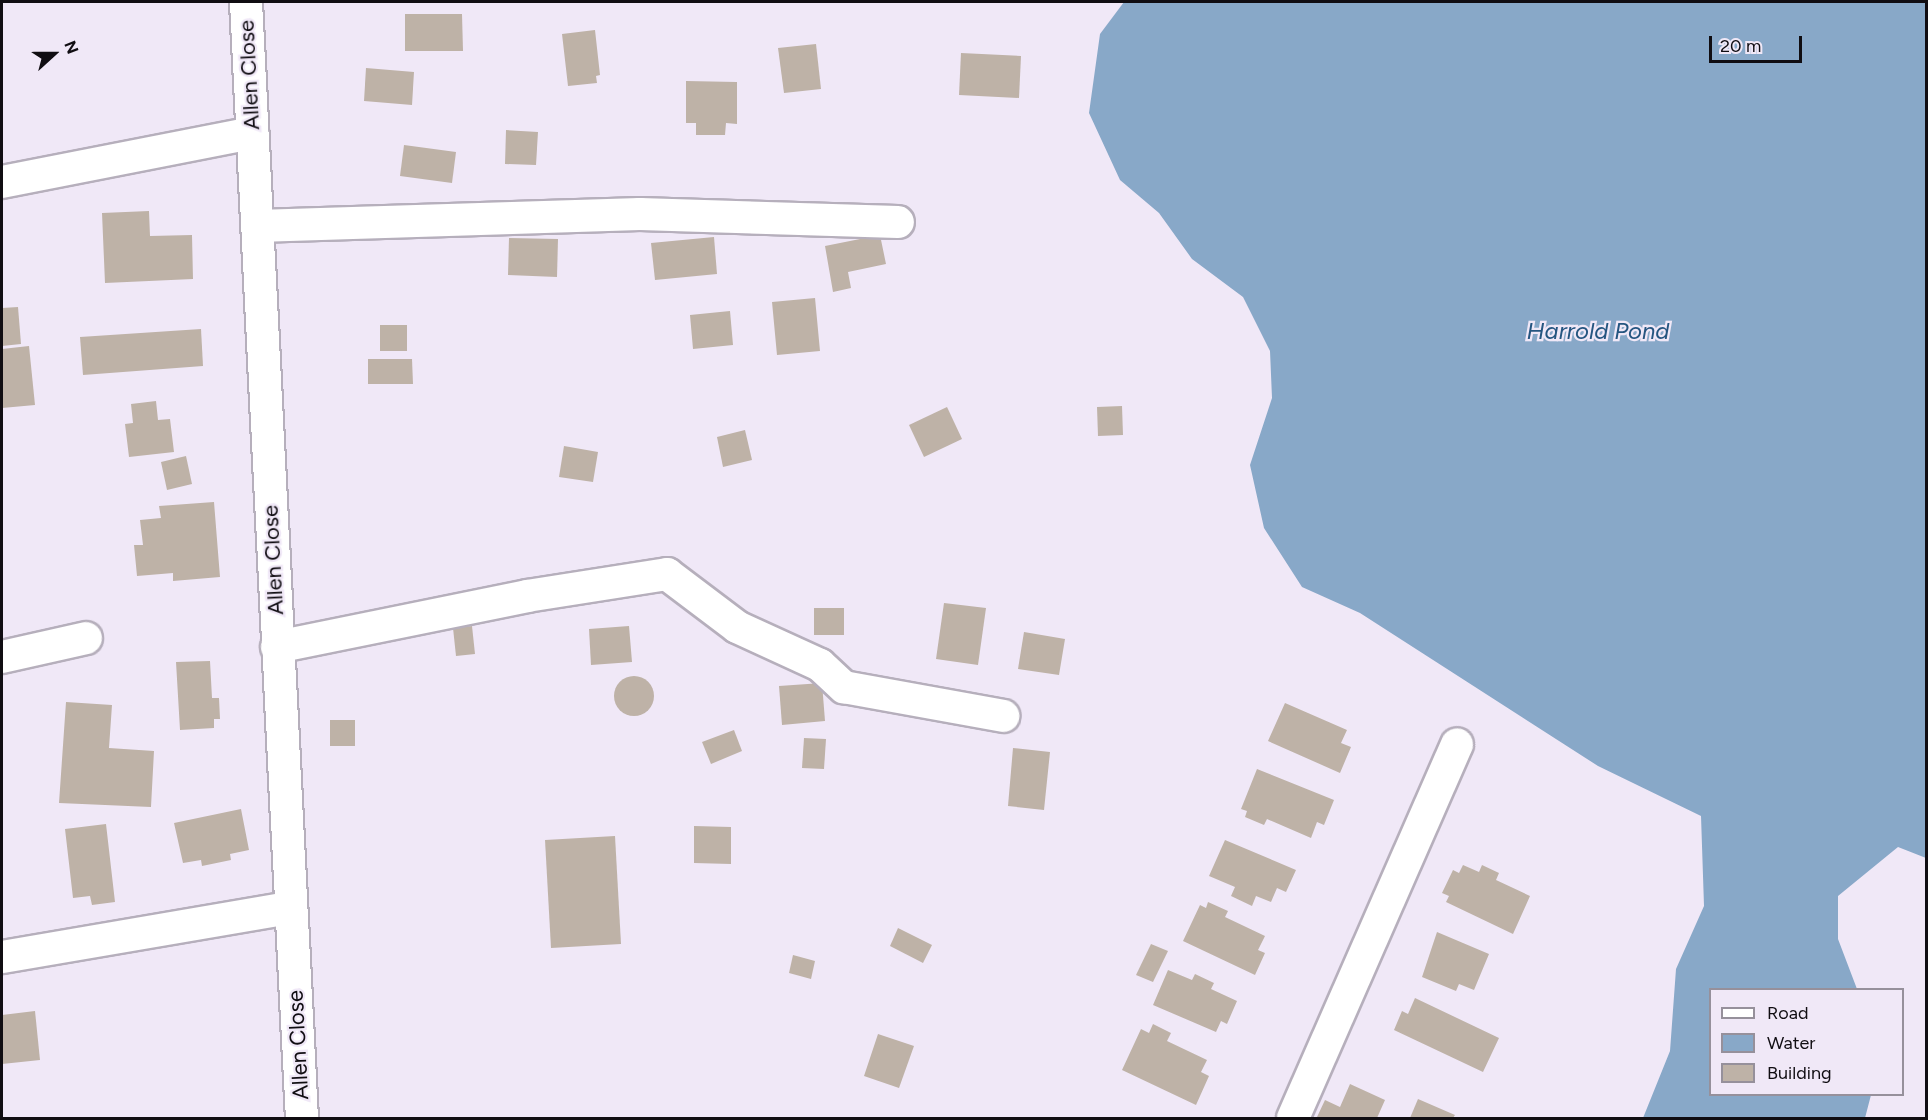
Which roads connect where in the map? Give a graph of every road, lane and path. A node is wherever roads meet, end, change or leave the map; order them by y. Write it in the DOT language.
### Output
graph roads {
  1 [pos="246,2"];
  2 [pos="252,133"];
  3 [pos="2,182"];
  4 [pos="898,222"];
  5 [pos="257,226"];
  6 [pos="86,638"];
  7 [pos="278,647"];
  8 [pos="2,657"];
  9 [pos="1003,716"];
  10 [pos="1457,744"];
  11 [pos="290,908"];
  12 [pos="2,957"];
  13 [pos="302,1119"];
  14 [pos="1293,1119"];
  1 -- 2 [label="street, Allen Close"];
  2 -- 3 [label="street"];
  2 -- 5 [label="street, Allen Close"];
  4 -- 5 [label="street"];
  5 -- 7 [label="street, Allen Close"];
  6 -- 8 [label="street"];
  7 -- 9 [label="street"];
  7 -- 11 [label="street, Allen Close"];
  10 -- 14 [label="street"];
  11 -- 12 [label="street"];
  11 -- 13 [label="street, Allen Close"];
}
